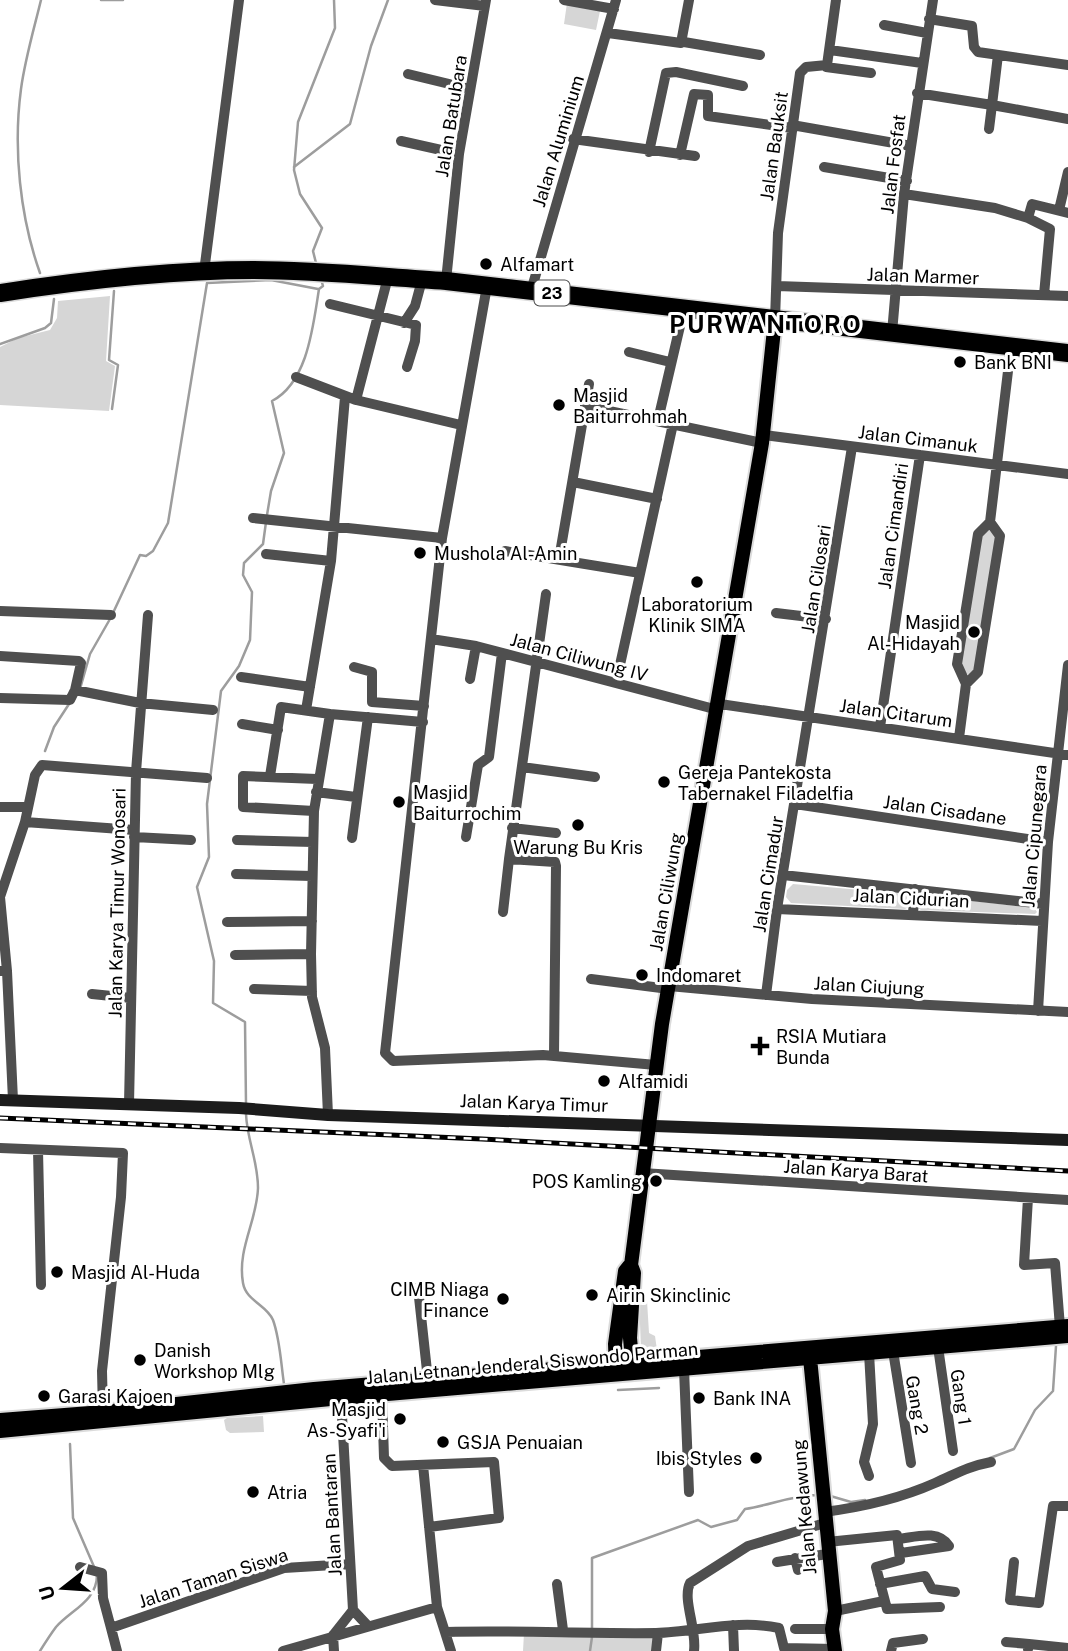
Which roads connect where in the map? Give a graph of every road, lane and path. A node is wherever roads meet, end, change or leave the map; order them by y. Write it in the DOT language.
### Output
graph roads {
  1 [pos="239,0"];
  2 [pos="435,0"];
  3 [pos="564,0"];
  4 [pos="690,0"];
  5 [pos="836,0"];
  6 [pos="933,0"];
  7 [pos="485,3"];
  8 [pos="615,4"];
  9 [pos="929,19"];
  10 [pos="884,25"];
  11 [pos="608,33"];
  12 [pos="927,33"];
  13 [pos="684,42"];
  14 [pos="830,50"];
  15 [pos="760,55"];
  16 [pos="998,55"];
  17 [pos="922,63"];
  18 [pos="1068,65"];
  19 [pos="826,67"];
  20 [pos="871,73"];
  21 [pos="408,74"];
  22 [pos="744,86"];
  23 [pos="470,89"];
  24 [pos="917,93"];
  25 [pos="992,105"];
  26 [pos="1068,119"];
  27 [pos="792,127"];
  28 [pos="989,129"];
  29 [pos="573,139"];
  30 [pos="401,141"];
  31 [pos="911,146"];
  32 [pos="649,152"];
  33 [pos="459,154"];
  34 [pos="680,155"];
  35 [pos="695,156"];
  36 [pos="824,167"];
  37 [pos="1068,172"];
  38 [pos="907,181"];
  39 [pos="904,194"];
  40 [pos="1063,211"];
  41 [pos="1028,218"];
  42 [pos="204,272"];
  43 [pos="388,277"];
  44 [pos="422,279"];
  45 [pos="446,281"];
  46 [pos="487,286"];
  47 [pos="777,286"];
  48 [pos="531,291"];
  49 [pos="895,291"];
  50 [pos="0,293"];
  51 [pos="1044,295"];
  52 [pos="1068,296"];
  53 [pos="330,304"];
  54 [pos="684,309"];
  55 [pos="378,316"];
  56 [pos="775,320"];
  57 [pos="404,323"];
  58 [pos="892,333"];
  59 [pos="1010,346"];
  60 [pos="629,352"];
  61 [pos="1068,353"];
  62 [pos="670,362"];
  63 [pos="407,367"];
  64 [pos="296,377"];
  65 [pos="589,384"];
  66 [pos="345,397"];
  67 [pos="356,400"];
  68 [pos="585,406"];
  69 [pos="658,421"];
  70 [pos="673,424"];
  71 [pos="461,425"];
  72 [pos="763,439"];
  73 [pos="852,447"];
  74 [pos="920,455"];
  75 [pos="998,464"];
  76 [pos="1068,474"];
  77 [pos="573,482"];
  78 [pos="657,499"];
  79 [pos="262,519"];
  80 [pos="990,522"];
  81 [pos="333,526"];
  82 [pos="442,538"];
  83 [pos="505,551"];
  84 [pos="266,554"];
  85 [pos="559,559"];
  86 [pos="331,561"];
  87 [pos="640,573"];
  88 [pos="546,594"];
  89 [pos="0,611"];
  90 [pos="776,613"];
  91 [pos="111,615"];
  92 [pos="148,615"];
  93 [pos="826,619"];
  94 [pos="431,639"];
  95 [pos="476,646"];
  96 [pos="502,653"];
  97 [pos="0,656"];
  98 [pos="536,663"];
  99 [pos="1068,665"];
  100 [pos="355,667"];
  101 [pos="241,677"];
  102 [pos="470,679"];
  103 [pos="616,683"];
  104 [pos="965,684"];
  105 [pos="310,687"];
  106 [pos="75,690"];
  107 [pos="0,698"];
  108 [pos="140,703"];
  109 [pos="424,706"];
  110 [pos="719,707"];
  111 [pos="213,710"];
  112 [pos="306,710"];
  113 [pos="330,714"];
  114 [pos="809,716"];
  115 [pos="368,717"];
  116 [pos="423,722"];
  117 [pos="242,724"];
  118 [pos="880,727"];
  119 [pos="278,730"];
  120 [pos="959,738"];
  121 [pos="1057,753"];
  122 [pos="1068,755"];
  123 [pos="522,767"];
  124 [pos="135,772"];
  125 [pos="270,776"];
  126 [pos="595,777"];
  127 [pos="207,778"];
  128 [pos="317,779"];
  129 [pos="316,792"];
  130 [pos="356,797"];
  131 [pos="795,804"];
  132 [pos="0,807"];
  133 [pos="28,807"];
  134 [pos="314,811"];
  135 [pos="25,822"];
  136 [pos="512,828"];
  137 [pos="134,833"];
  138 [pos="556,833"];
  139 [pos="466,837"];
  140 [pos="352,838"];
  141 [pos="237,840"];
  142 [pos="191,841"];
  143 [pos="313,842"];
  144 [pos="1048,842"];
  145 [pos="509,859"];
  146 [pos="236,874"];
  147 [pos="783,875"];
  148 [pos="312,876"];
  149 [pos="915,889"];
  150 [pos="0,897"];
  151 [pos="1044,904"];
  152 [pos="777,908"];
  153 [pos="503,912"];
  154 [pos="913,913"];
  155 [pos="312,921"];
  156 [pos="227,922"];
  157 [pos="1042,922"];
  158 [pos="311,954"];
  159 [pos="234,956"];
  160 [pos="3,971"];
  161 [pos="591,979"];
  162 [pos="669,987"];
  163 [pos="254,989"];
  164 [pos="312,991"];
  165 [pos="92,994"];
  166 [pos="766,995"];
  167 [pos="131,998"];
  168 [pos="1038,1011"];
  169 [pos="1068,1012"];
  170 [pos="554,1056"];
  171 [pos="656,1065"];
  172 [pos="6,1100"];
  173 [pos="128,1104"];
  174 [pos="328,1115"];
  175 [pos="649,1124"];
  176 [pos="1068,1140"];
  177 [pos="0,1148"];
  178 [pos="38,1150"];
  179 [pos="642,1173"];
  180 [pos="1028,1198"];
  181 [pos="1068,1200"];
  182 [pos="631,1265"];
  183 [pos="41,1285"];
  184 [pos="418,1288"];
  185 [pos="1065,1329"];
  186 [pos="938,1347"];
  187 [pos="893,1351"];
  188 [pos="869,1353"];
  189 [pos="810,1358"];
  190 [pos="632,1367"];
  191 [pos="616,1369"];
  192 [pos="684,1369"];
  193 [pos="428,1380"];
  194 [pos="382,1395"];
  195 [pos="341,1398"];
  196 [pos="207,1406"];
  197 [pos="103,1412"];
  198 [pos="136,1414"];
  199 [pos="0,1420"];
  200 [pos="0,1431"];
  201 [pos="953,1451"];
  202 [pos="991,1462"];
  203 [pos="911,1463"];
  204 [pos="423,1465"];
  205 [pos="869,1476"];
  206 [pos="689,1492"];
  207 [pos="1068,1506"];
  208 [pos="823,1507"];
  209 [pos="429,1527"];
  210 [pos="898,1539"];
  211 [pos="827,1548"];
  212 [pos="901,1553"];
  213 [pos="795,1558"];
  214 [pos="777,1562"];
  215 [pos="1014,1562"];
  216 [pos="350,1564"];
  217 [pos="90,1569"];
  218 [pos="798,1570"];
  219 [pos="557,1584"];
  220 [pos="880,1584"];
  221 [pos="955,1592"];
  222 [pos="884,1601"];
  223 [pos="437,1607"];
  224 [pos="940,1607"];
  225 [pos="353,1610"];
  226 [pos="835,1611"];
  227 [pos="367,1625"];
  228 [pos="733,1626"];
  229 [pos="111,1628"];
  230 [pos="695,1628"];
  231 [pos="795,1629"];
  232 [pos="832,1629"];
  233 [pos="563,1630"];
  234 [pos="447,1632"];
  235 [pos="658,1633"];
  236 [pos="333,1635"];
  237 [pos="923,1639"];
  238 [pos="1006,1642"];
  239 [pos="1068,1648"];
  240 [pos="835,1650"];
  241 [pos="117,1651"];
  242 [pos="283,1651"];
  243 [pos="334,1651"];
  244 [pos="451,1651"];
  245 [pos="656,1651"];
  246 [pos="694,1651"];
  247 [pos="734,1651"];
  248 [pos="891,1651"];
  1 -- 42 [label="street"];
  2 -- 7 [label="street, Jalan Batubara"];
  3 -- 8 [label="street"];
  4 -- 13 [label="street"];
  5 -- 14 [label="street"];
  6 -- 9 [label="street, Jalan Fosfat"];
  7 -- 23 [label="street, Jalan Batubara"];
  8 -- 11 [label="street, Jalan Aluminium"];
  9 -- 12 [label="street, Jalan Fosfat"];
  9 -- 16 [label="street"];
  10 -- 12 [label="street"];
  11 -- 13 [label="street"];
  11 -- 29 [label="street, Jalan Aluminium"];
  12 -- 17 [label="street, Jalan Fosfat"];
  13 -- 15 [label="street"];
  14 -- 17 [label="street"];
  14 -- 19 [label="street"];
  16 -- 18 [label="street"];
  16 -- 25 [label="street"];
  17 -- 24 [label="street, Jalan Fosfat"];
  19 -- 20 [label="street"];
  19 -- 27 [label="street, Jalan Bauksit"];
  21 -- 23 [label="street"];
  22 -- 32 [label="street"];
  23 -- 33 [label="street, Jalan Batubara"];
  24 -- 25 [label="street"];
  24 -- 31 [label="street, Jalan Fosfat"];
  25 -- 26 [label="street"];
  25 -- 28 [label="street"];
  27 -- 31 [label="street"];
  27 -- 34 [label="street"];
  27 -- 47 [label="street, Jalan Bauksit"];
  29 -- 32 [label="street"];
  29 -- 48 [label="street, Jalan Aluminium"];
  30 -- 33 [label="street"];
  31 -- 38 [label="street, Jalan Fosfat"];
  32 -- 34 [label="street"];
  33 -- 45 [label="street, Jalan Batubara"];
  34 -- 35 [label="street"];
  36 -- 38 [label="street"];
  37 -- 40 [label="street"];
  38 -- 39 [label="street, Jalan Fosfat"];
  39 -- 41 [label="street"];
  39 -- 49 [label="street, Jalan Fosfat"];
  40 -- 41 [label="street"];
  41 -- 51 [label="street"];
  42 -- 43 [label="highway, 23"];
  42 -- 50 [label="highway, 23"];
  43 -- 44 [label="highway, 23"];
  43 -- 55 [label="street"];
  44 -- 45 [label="highway, 23"];
  44 -- 57 [label="street"];
  45 -- 46 [label="highway, 23"];
  46 -- 48 [label="highway, 23"];
  46 -- 71 [label="street"];
  47 -- 49 [label="street, Jalan Marmer"];
  47 -- 56 [label="street, Jalan Bauksit"];
  48 -- 54 [label="highway, 23"];
  49 -- 51 [label="street, Jalan Marmer"];
  49 -- 58 [label="street, Jalan Fosfat"];
  51 -- 52 [label="street, Jalan Marmer"];
  53 -- 55 [label="street"];
  54 -- 56 [label="highway, 23"];
  54 -- 62 [label="street"];
  55 -- 57 [label="street"];
  55 -- 67 [label="street"];
  56 -- 58 [label="highway, 23"];
  56 -- 72 [label="main road, Jalan Ciliwung"];
  57 -- 63 [label="street"];
  58 -- 59 [label="highway, 23"];
  59 -- 61 [label="highway, 23"];
  59 -- 75 [label="street"];
  60 -- 62 [label="street"];
  62 -- 69 [label="street"];
  64 -- 66 [label="street"];
  65 -- 68 [label="street"];
  66 -- 67 [label="street"];
  66 -- 81 [label="street"];
  67 -- 71 [label="street"];
  68 -- 69 [label="street, Jalan Cimanuk"];
  68 -- 77 [label="street"];
  69 -- 70 [label="street, Jalan Cimanuk"];
  70 -- 72 [label="street, Jalan Cimanuk"];
  70 -- 78 [label="street"];
  71 -- 82 [label="street"];
  72 -- 73 [label="street, Jalan Cimanuk"];
  72 -- 110 [label="main road, Jalan Ciliwung"];
  73 -- 74 [label="street, Jalan Cimanuk"];
  73 -- 93 [label="street, Jalan Cilosari"];
  74 -- 75 [label="street, Jalan Cimanuk"];
  74 -- 118 [label="street, Jalan Cimandiri"];
  75 -- 76 [label="street, Jalan Cimanuk"];
  75 -- 80 [label="street"];
  77 -- 78 [label="street"];
  77 -- 85 [label="street"];
  78 -- 87 [label="street"];
  79 -- 81 [label="street"];
  80 -- 104 [label="street"];
  80 -- 104 [label="street"];
  81 -- 82 [label="street"];
  81 -- 86 [label="street"];
  82 -- 94 [label="street"];
  83 -- 85 [label="street"];
  84 -- 86 [label="street"];
  85 -- 87 [label="street"];
  86 -- 105 [label="street"];
  87 -- 103 [label="street"];
  88 -- 98 [label="street"];
  89 -- 91 [label="street"];
  90 -- 93 [label="street"];
  92 -- 108 [label="street, Jalan Karya Timur Wonosari"];
  93 -- 114 [label="street, Jalan Cilosari"];
  94 -- 95 [label="street, Jalan Ciliwung IV"];
  94 -- 109 [label="street"];
  95 -- 96 [label="street, Jalan Ciliwung IV"];
  95 -- 102 [label="street"];
  96 -- 98 [label="street, Jalan Ciliwung IV"];
  96 -- 139 [label="street"];
  97 -- 106 [label="street"];
  98 -- 103 [label="street, Jalan Ciliwung IV"];
  98 -- 123 [label="street"];
  99 -- 121 [label="street, Jalan Cipunegara"];
  100 -- 109 [label="street"];
  101 -- 105 [label="street"];
  103 -- 110 [label="street, Jalan Ciliwung IV"];
  104 -- 120 [label="street"];
  105 -- 112 [label="street"];
  106 -- 107 [label="street"];
  106 -- 108 [label="street"];
  108 -- 111 [label="street"];
  108 -- 124 [label="street, Jalan Karya Timur Wonosari"];
  109 -- 116 [label="street"];
  110 -- 114 [label="street, Jalan Citarum"];
  110 -- 162 [label="main road, Jalan Ciliwung"];
  112 -- 113 [label="street"];
  112 -- 119 [label="street"];
  113 -- 115 [label="street"];
  113 -- 128 [label="street"];
  114 -- 118 [label="street, Jalan Citarum"];
  114 -- 131 [label="street, Jalan Cimadur"];
  115 -- 116 [label="street"];
  115 -- 130 [label="street"];
  116 -- 170 [label="street"];
  117 -- 119 [label="street"];
  118 -- 120 [label="street, Jalan Citarum"];
  119 -- 125 [label="street"];
  120 -- 121 [label="street, Jalan Citarum"];
  121 -- 122 [label="street, Jalan Citarum"];
  121 -- 144 [label="street, Jalan Cipunegara"];
  123 -- 126 [label="street"];
  123 -- 136 [label="street"];
  124 -- 127 [label="street"];
  124 -- 133 [label="street"];
  124 -- 137 [label="street, Jalan Karya Timur Wonosari"];
  125 -- 128 [label="street"];
  125 -- 134 [label="street"];
  128 -- 129 [label="street"];
  129 -- 130 [label="street"];
  129 -- 134 [label="street"];
  130 -- 140 [label="street"];
  131 -- 144 [label="street, Jalan Cisadane"];
  131 -- 147 [label="street, Jalan Cimadur"];
  132 -- 133 [label="street"];
  133 -- 135 [label="street"];
  134 -- 143 [label="street"];
  135 -- 137 [label="street"];
  135 -- 150 [label="street"];
  136 -- 138 [label="street"];
  136 -- 145 [label="street"];
  137 -- 142 [label="street"];
  137 -- 167 [label="street, Jalan Karya Timur Wonosari"];
  141 -- 143 [label="street"];
  143 -- 148 [label="street"];
  144 -- 151 [label="street, Jalan Cipunegara"];
  145 -- 153 [label="street"];
  145 -- 170 [label="street"];
  146 -- 148 [label="street"];
  147 -- 149 [label="street, Jalan Cidurian"];
  147 -- 152 [label="street, Jalan Cimadur"];
  148 -- 155 [label="street"];
  149 -- 151 [label="street, Jalan Cidurian"];
  149 -- 154 [label="street"];
  150 -- 160 [label="street"];
  151 -- 157 [label="street, Jalan Cipunegara"];
  152 -- 154 [label="street, Jalan Cidurian"];
  152 -- 166 [label="street, Jalan Cimadur"];
  154 -- 157 [label="street, Jalan Cidurian"];
  155 -- 156 [label="street"];
  155 -- 158 [label="street"];
  157 -- 168 [label="street, Jalan Cipunegara"];
  158 -- 159 [label="street"];
  158 -- 164 [label="street"];
  160 -- 172 [label="street"];
  161 -- 162 [label="street, Jalan Ciujung"];
  162 -- 166 [label="street, Jalan Ciujung"];
  162 -- 171 [label="main road, Jalan Ciliwung"];
  163 -- 164 [label="street"];
  164 -- 174 [label="street"];
  165 -- 167 [label="street"];
  166 -- 168 [label="street, Jalan Ciujung"];
  167 -- 173 [label="street, Jalan Karya Timur Wonosari"];
  168 -- 169 [label="street, Jalan Ciujung"];
  170 -- 171 [label="street"];
  171 -- 175 [label="main road, Jalan Ciliwung"];
  172 -- 173 [label="street, Jalan Karya Timur"];
  173 -- 174 [label="street, Jalan Karya Timur"];
  174 -- 175 [label="street, Jalan Karya Timur"];
  175 -- 176 [label="street, Jalan Karya Timur"];
  175 -- 179 [label="main road, Jalan Ciliwung"];
  177 -- 178 [label="street"];
  178 -- 183 [label="street"];
  178 -- 197 [label="street"];
  179 -- 180 [label="street, Jalan Karya Barat"];
  179 -- 182 [label="main road, Jalan Ciliwung"];
  180 -- 181 [label="street, Jalan Karya Barat"];
  180 -- 185 [label="street"];
  182 -- 190 [label="main road, Jalan Ciliwung"];
  182 -- 191 [label="main road, Jalan Ciliwung"];
  184 -- 193 [label="street"];
  185 -- 186 [label="main road, Jalan Letnan Jenderal Siswondo Parman"];
  185 -- 190 [label="main road, Jalan Letnan Jenderal Siswondo Parman"];
  186 -- 187 [label="main road, Jalan Letnan Jenderal Siswondo Parman"];
  186 -- 201 [label="street, Gang 1"];
  187 -- 188 [label="main road, Jalan Letnan Jenderal Siswondo Parman"];
  187 -- 203 [label="street, Gang 2"];
  188 -- 189 [label="main road, Jalan Letnan Jenderal Siswondo Parman"];
  188 -- 205 [label="street"];
  189 -- 192 [label="main road, Jalan Letnan Jenderal Siswondo Parman"];
  189 -- 208 [label="main road, Jalan Kedawung"];
  190 -- 191 [label="main road, Jalan Letnan Jenderal Siswondo Parman"];
  190 -- 192 [label="main road, Jalan Letnan Jenderal Siswondo Parman"];
  191 -- 193 [label="main road, Jalan Letnan Jenderal Siswondo Parman"];
  191 -- 194 [label="main road, Jalan Letnan Jenderal Siswondo Parman"];
  192 -- 206 [label="street"];
  193 -- 196 [label="main road, Jalan Letnan Jenderal Siswondo Parman"];
  194 -- 195 [label="main road, Jalan Letnan Jenderal Siswondo Parman"];
  194 -- 204 [label="street"];
  195 -- 196 [label="main road, Jalan Letnan Jenderal Siswondo Parman"];
  195 -- 216 [label="street, Jalan Bantaran"];
  196 -- 198 [label="main road, Jalan Letnan Jenderal Siswondo Parman"];
  197 -- 198 [label="main road, Jalan Letnan Jenderal Siswondo Parman"];
  197 -- 199 [label="main road, Jalan Letnan Jenderal Siswondo Parman"];
  198 -- 200 [label="main road, Jalan Letnan Jenderal Siswondo Parman"];
  202 -- 208 [label="street"];
  204 -- 209 [label="street"];
  204 -- 209 [label="street"];
  207 -- 215 [label="street"];
  208 -- 211 [label="main road, Jalan Kedawung"];
  208 -- 230 [label="street"];
  209 -- 223 [label="street"];
  210 -- 211 [label="street"];
  210 -- 212 [label="street"];
  210 -- 212 [label="street"];
  211 -- 213 [label="street"];
  211 -- 226 [label="main road, Jalan Kedawung"];
  212 -- 220 [label="street"];
  213 -- 214 [label="street"];
  213 -- 218 [label="street"];
  216 -- 225 [label="street, Jalan Bantaran"];
  216 -- 229 [label="street, Jalan Taman Siswa"];
  217 -- 229 [label="street"];
  219 -- 233 [label="street"];
  220 -- 221 [label="street"];
  220 -- 222 [label="street"];
  222 -- 224 [label="street"];
  222 -- 226 [label="street"];
  223 -- 227 [label="street"];
  223 -- 234 [label="street"];
  225 -- 227 [label="street"];
  225 -- 236 [label="street"];
  226 -- 232 [label="main road, Jalan Kedawung"];
  227 -- 236 [label="street"];
  228 -- 230 [label="street"];
  228 -- 240 [label="street"];
  228 -- 247 [label="street"];
  229 -- 241 [label="street"];
  230 -- 235 [label="street"];
  230 -- 246 [label="street"];
  231 -- 232 [label="street"];
  232 -- 240 [label="main road, Jalan Kedawung"];
  233 -- 234 [label="street"];
  233 -- 235 [label="street"];
  234 -- 244 [label="street"];
  235 -- 245 [label="street"];
  236 -- 242 [label="street"];
  236 -- 243 [label="street"];
  237 -- 248 [label="street"];
  238 -- 239 [label="street"];
}
